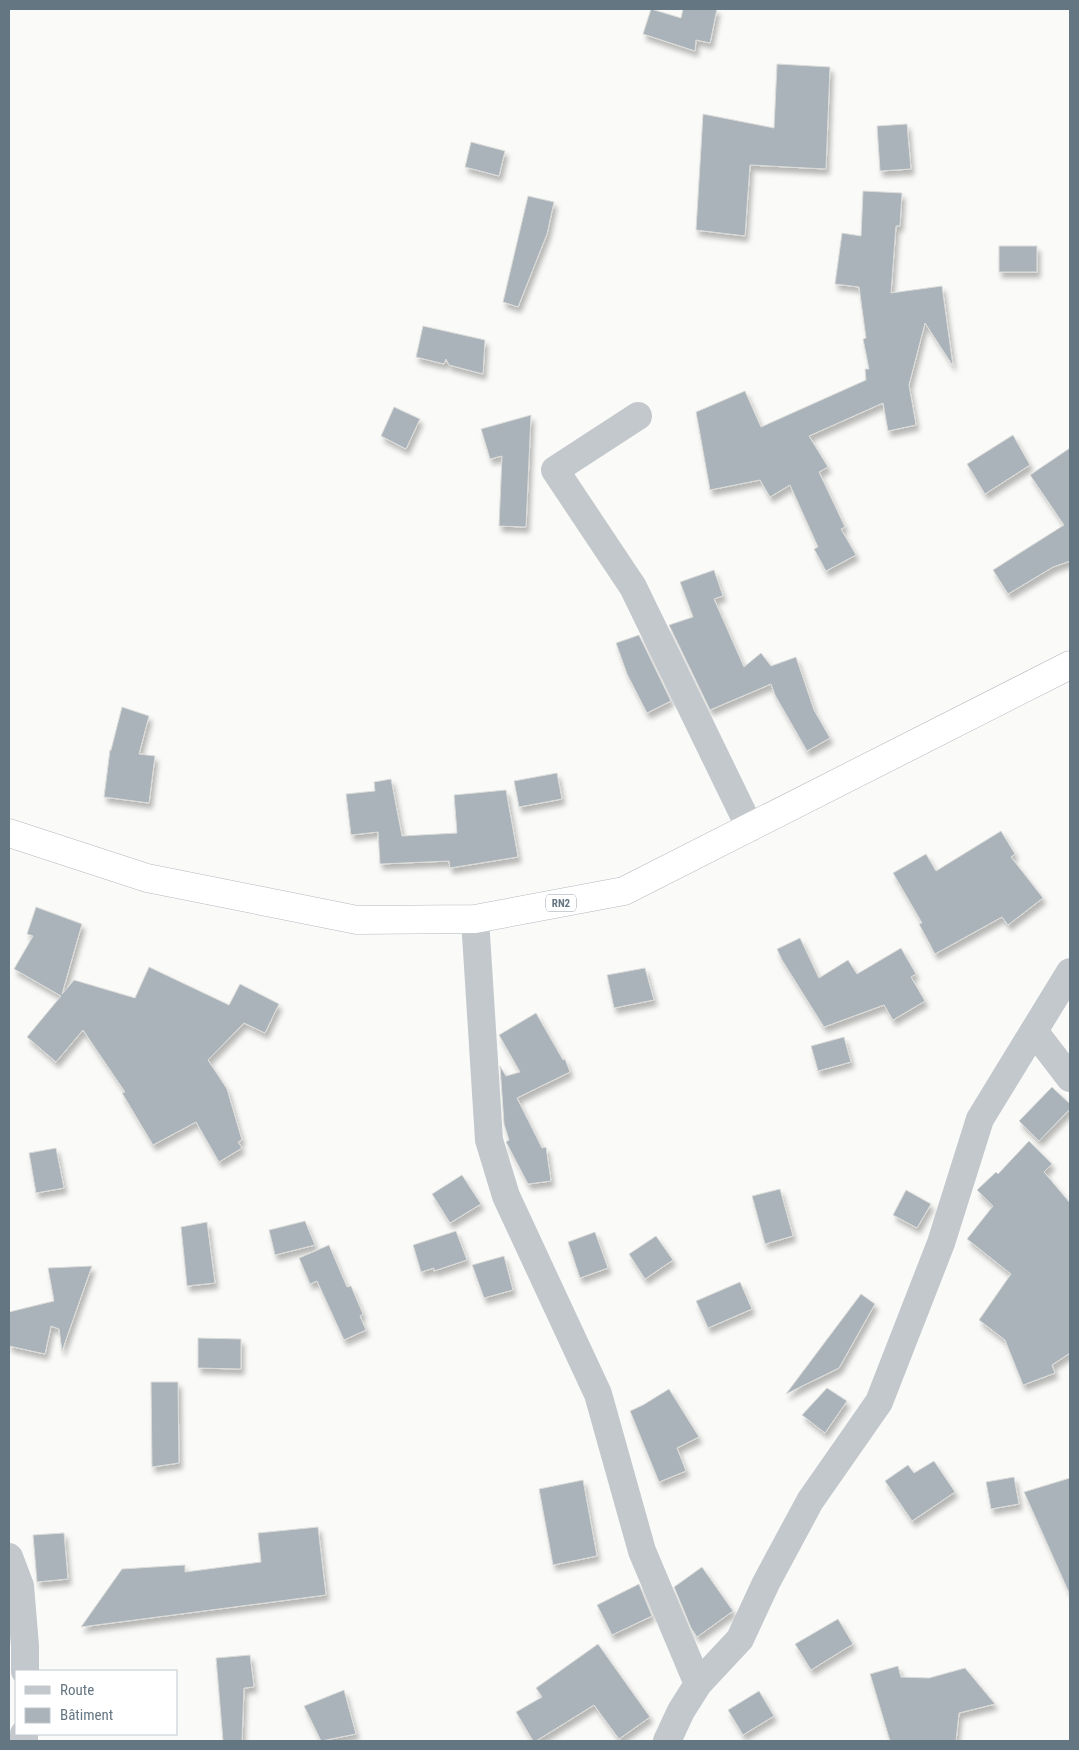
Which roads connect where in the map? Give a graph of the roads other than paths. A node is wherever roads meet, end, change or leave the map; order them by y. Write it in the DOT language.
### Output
graph roads {
  1 [pos="638,416"];
  2 [pos="1070,664"];
  3 [pos="750,828"];
  4 [pos="9,833"];
  5 [pos="475,919"];
  6 [pos="1070,972"];
  7 [pos="1034,1030"];
  8 [pos="1070,1078"];
  9 [pos="9,1558"];
  10 [pos="25,1670"];
  11 [pos="698,1684"];
  12 [pos="667,1741"];
  1 -- 3 [label="street"];
  2 -- 3 [label="highway, RN2"];
  3 -- 5 [label="highway, RN2"];
  4 -- 5 [label="highway, RN2"];
  5 -- 11 [label="street"];
  6 -- 7 [label="street"];
  7 -- 8 [label="street"];
  7 -- 11 [label="street"];
  9 -- 10 [label="street"];
  11 -- 12 [label="street"];
}
